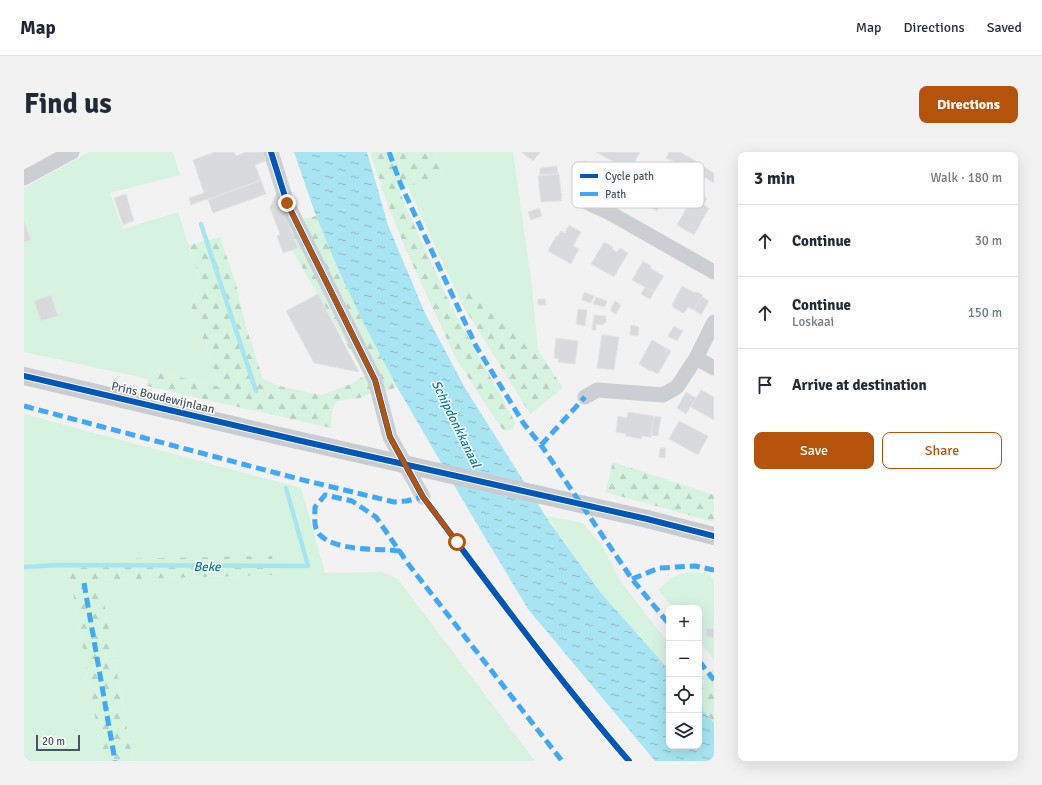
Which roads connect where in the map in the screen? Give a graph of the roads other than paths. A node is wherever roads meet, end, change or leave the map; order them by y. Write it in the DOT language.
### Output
graph roads {
  1 [pos="72,152"];
  2 [pos="271,152"];
  3 [pos="24,178"];
  4 [pos="610,213"];
  5 [pos="714,272"];
  6 [pos="714,322"];
  7 [pos="696,358"];
  8 [pos="714,368"];
  9 [pos="24,376"];
  10 [pos="585,397"];
  11 [pos="423,497"];
  12 [pos="714,536"];
  1 -- 3 [label="street"];
  2 -- 11 [label="street"];
  4 -- 5 [label="street"];
  6 -- 7 [label="street"];
  7 -- 8 [label="street"];
  7 -- 10 [label="street"];
  9 -- 12 [label="main road, Prins Boudewijnlaan, bridge"];
}
